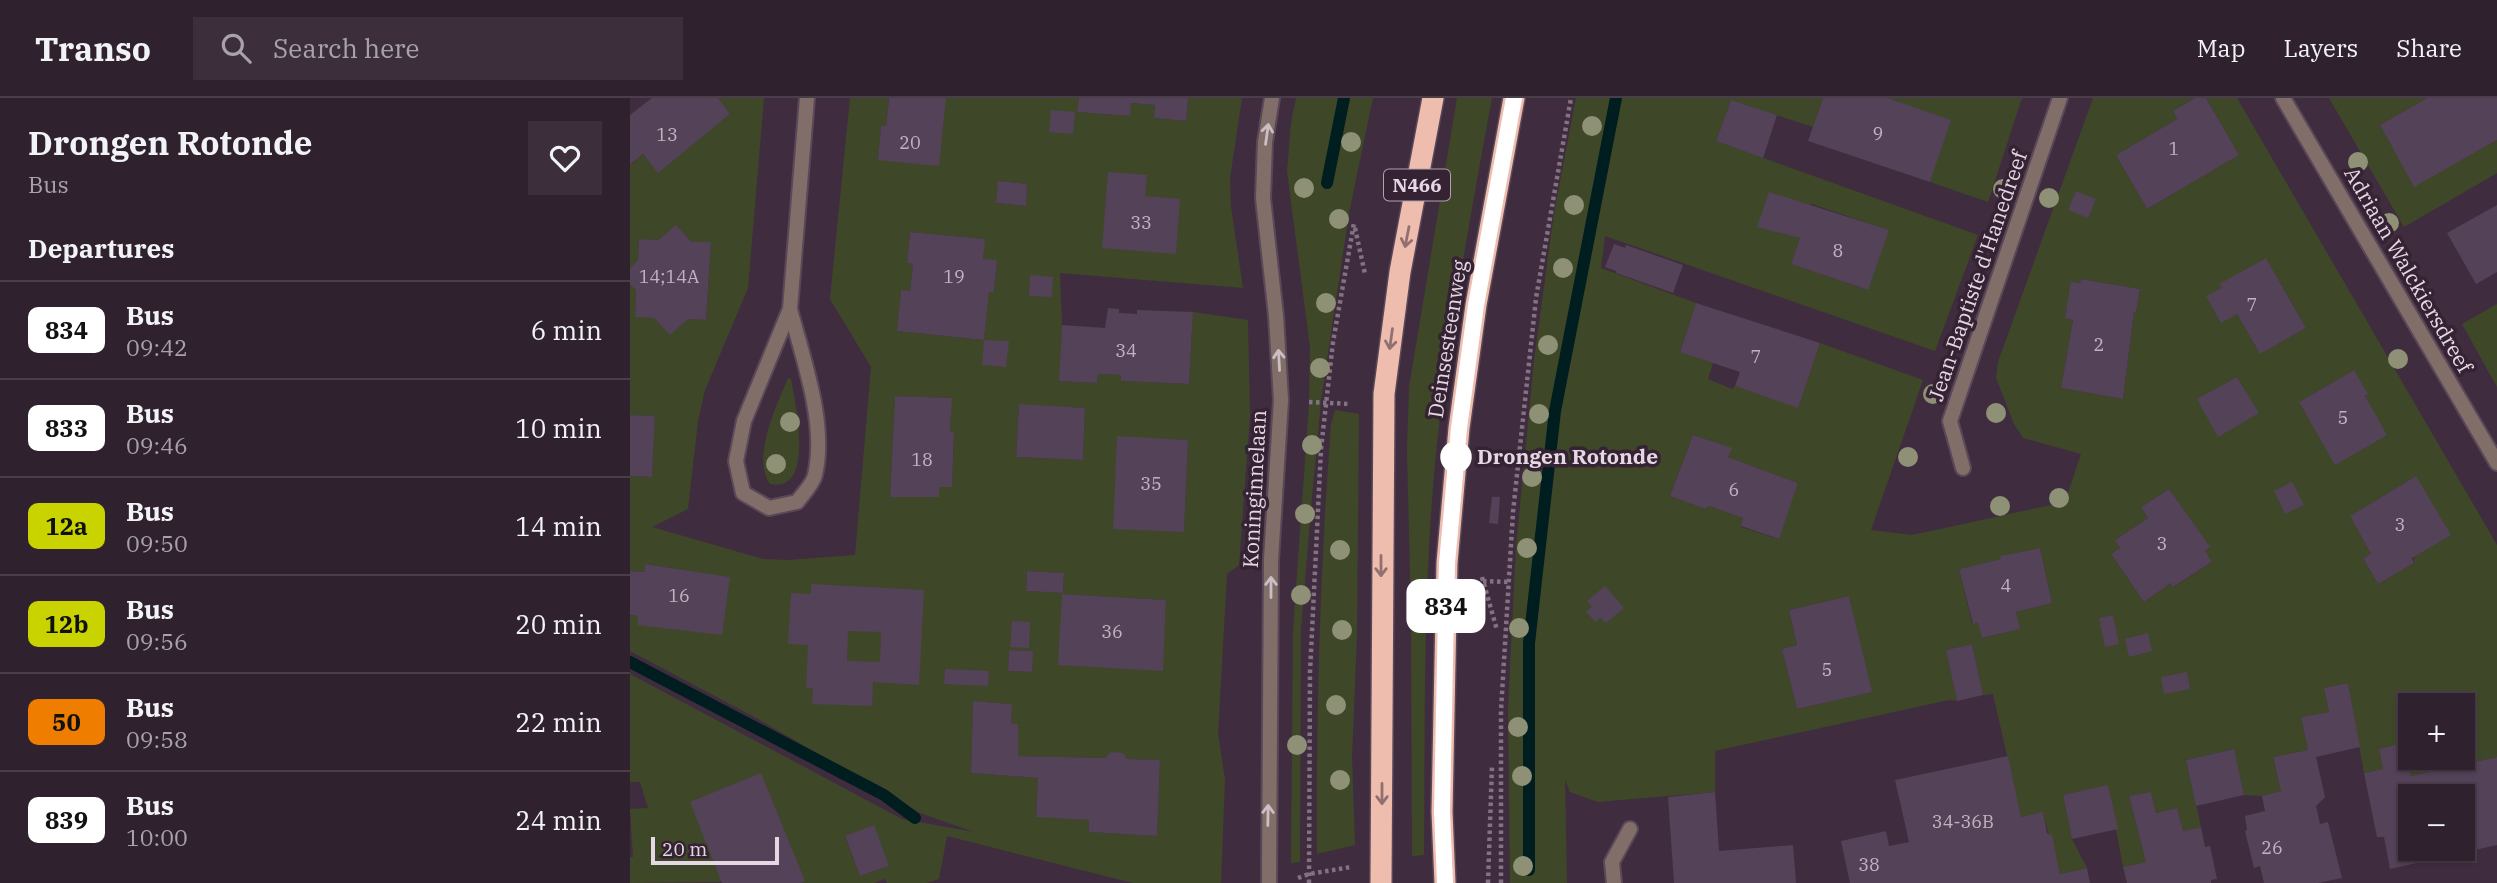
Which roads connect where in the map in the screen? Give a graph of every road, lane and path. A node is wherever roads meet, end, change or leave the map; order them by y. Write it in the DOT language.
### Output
graph roads {
  1 [pos="807,98"];
  2 [pos="1272,98"];
  3 [pos="1433,98"];
  4 [pos="1514,98"];
  5 [pos="1571,98"];
  6 [pos="2060,98"];
  7 [pos="2283,98"];
  8 [pos="1367,279"];
  9 [pos="790,309"];
  10 [pos="1280,400"];
  11 [pos="1326,402"];
  12 [pos="1350,404"];
  13 [pos="2497,463"];
  14 [pos="1963,468"];
  15 [pos="1480,570"];
  16 [pos="1483,581"];
  17 [pos="1508,582"];
  18 [pos="1497,631"];
  19 [pos="1492,765"];
  20 [pos="1630,829"];
  21 [pos="1269,883"];
  22 [pos="1309,883"];
  23 [pos="1381,883"];
  24 [pos="1445,883"];
  25 [pos="1488,883"];
  26 [pos="1501,883"];
  27 [pos="1614,883"];
  1 -- 9 [label="street"];
  10 -- 2 [label="street, Koninginnelaan, one-way"];
  3 -- 23 [label="highway, N466, one-way"];
  4 -- 24 [label="highway, Deinsesteenweg"];
  5 -- 17 [label="path"];
  6 -- 14 [label="street, Jean-Baptiste d'Hanedreef"];
  7 -- 13 [label="street, Adriaan Walckiersdreef"];
  8 -- 11 [label="path"];
  9 -- 9 [label="street"];
  10 -- 11 [label="path"];
  21 -- 10 [label="street, Koninginnelaan, one-way"];
  11 -- 12 [label="path"];
  11 -- 22 [label="path"];
  15 -- 16 [label="path"];
  16 -- 17 [label="path"];
  16 -- 18 [label="path"];
  17 -- 26 [label="path"];
  19 -- 25 [label="path"];
  20 -- 27 [label="street"];
}
